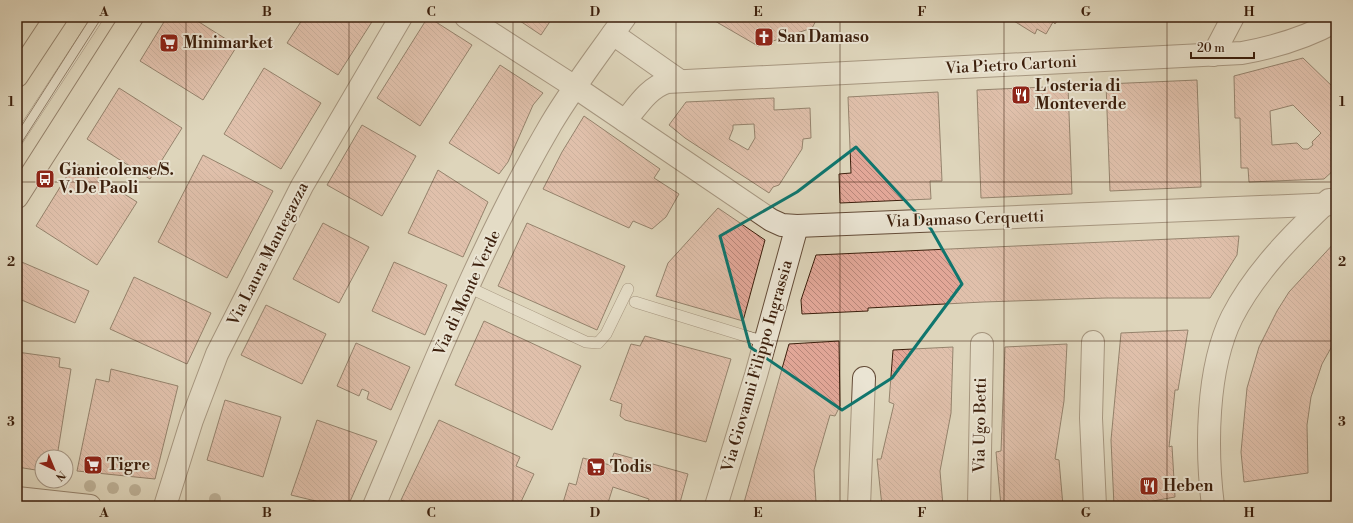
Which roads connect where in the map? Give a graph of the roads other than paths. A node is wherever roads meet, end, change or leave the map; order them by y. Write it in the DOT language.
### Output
graph roads {
  1 [pos="56,17"];
  2 [pos="98,17"];
  3 [pos="132,17"];
  4 [pos="401,17"];
  5 [pos="466,17"];
  6 [pos="1233,17"];
  7 [pos="1336,21"];
  8 [pos="619,26"];
  9 [pos="1213,55"];
  10 [pos="17,76"];
  11 [pos="680,81"];
  12 [pos="575,87"];
  13 [pos="625,121"];
  14 [pos="17,141"];
  15 [pos="17,197"];
  16 [pos="1332,200"];
  17 [pos="797,226"];
  18 [pos="468,287"];
  19 [pos="628,289"];
  20 [pos="634,302"];
  21 [pos="765,342"];
  22 [pos="1094,342"];
  23 [pos="982,344"];
  24 [pos="864,378"];
  25 [pos="17,498"];
  26 [pos="90,506"];
  27 [pos="165,506"];
  28 [pos="374,506"];
  29 [pos="716,506"];
  30 [pos="859,506"];
  31 [pos="979,506"];
  32 [pos="1095,506"];
  33 [pos="1213,506"];
  1 -- 10 [label="main road"];
  2 -- 14 [label="lane"];
  3 -- 15 [label="main road"];
  4 -- 27 [label="street, Via Laura Mantegazza"];
  5 -- 12 [label="street, Via Damaso Cerquetti"];
  6 -- 9 [label="street"];
  7 -- 9 [label="street, Via Pietro Cartoni"];
  8 -- 11 [label="street"];
  8 -- 12 [label="street, Via di Monte Verde"];
  9 -- 11 [label="street, Via Pietro Cartoni"];
  11 -- 13 [label="street, Via Pietro Cartoni"];
  12 -- 13 [label="street, Via Damaso Cerquetti"];
  12 -- 18 [label="street, Via di Monte Verde"];
  13 -- 17 [label="street, Via Damaso Cerquetti"];
  16 -- 17 [label="street, Via Damaso Cerquetti"];
  16 -- 33 [label="street"];
  17 -- 21 [label="street, Via Giovanni Filippo Ingrassia"];
  18 -- 19 [label="lane"];
  18 -- 28 [label="street, Via di Monte Verde"];
  20 -- 21 [label="lane"];
  21 -- 29 [label="street, Via Giovanni Filippo Ingrassia"];
  22 -- 32 [label="street"];
  23 -- 31 [label="street, Via Ugo Betti"];
  24 -- 30 [label="street"];
  25 -- 26 [label="street"];
}
